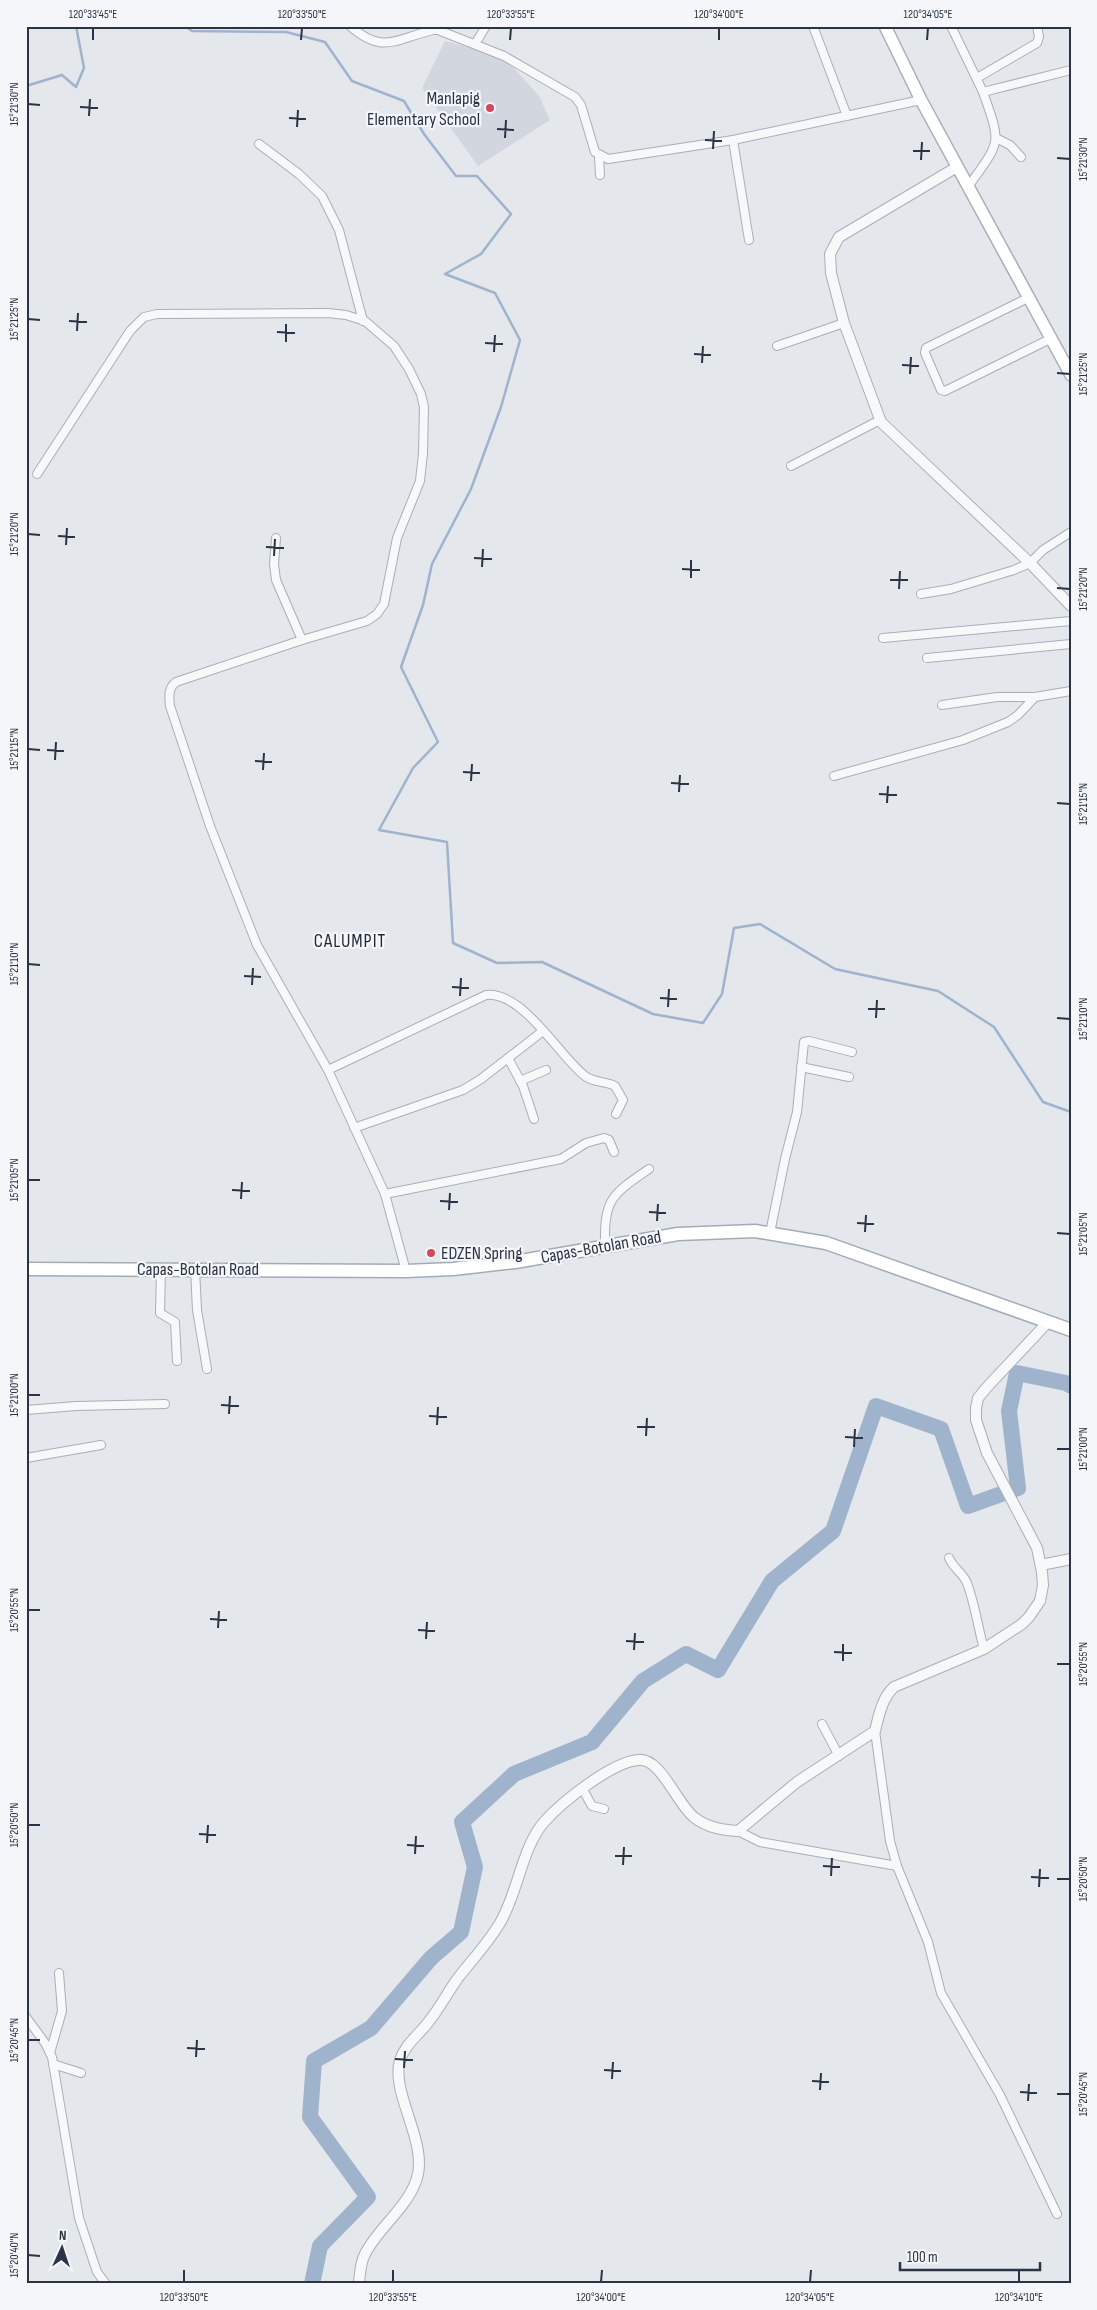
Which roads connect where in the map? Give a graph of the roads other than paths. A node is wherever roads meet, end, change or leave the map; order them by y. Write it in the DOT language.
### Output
graph roads {
  1 [pos="350,26"];
  2 [pos="486,26"];
  3 [pos="813,26"];
  4 [pos="885,26"];
  5 [pos="951,26"];
  6 [pos="1037,26"];
  7 [pos="475,44"];
  8 [pos="1071,70"];
  9 [pos="977,78"];
  10 [pos="982,92"];
  11 [pos="921,100"];
  12 [pos="847,116"];
  13 [pos="996,138"];
  14 [pos="733,140"];
  15 [pos="259,144"];
  16 [pos="599,156"];
  17 [pos="1021,157"];
  18 [pos="957,167"];
  19 [pos="600,175"];
  20 [pos="968,187"];
  21 [pos="749,240"];
  22 [pos="1028,298"];
  23 [pos="363,321"];
  24 [pos="844,323"];
  25 [pos="1050,339"];
  26 [pos="777,346"];
  27 [pos="1071,375"];
  28 [pos="880,420"];
  29 [pos="791,466"];
  30 [pos="37,474"];
  31 [pos="1071,532"];
  32 [pos="276,538"];
  33 [pos="1030,563"];
  34 [pos="921,594"];
  35 [pos="1071,606"];
  36 [pos="1071,621"];
  37 [pos="883,638"];
  38 [pos="302,640"];
  39 [pos="1071,644"];
  40 [pos="927,658"];
  41 [pos="1071,691"];
  42 [pos="1034,697"];
  43 [pos="942,705"];
  44 [pos="834,776"];
  45 [pos="543,1031"];
  46 [pos="852,1052"];
  47 [pos="508,1058"];
  48 [pos="801,1067"];
  49 [pos="328,1070"];
  50 [pos="546,1070"];
  51 [pos="849,1077"];
  52 [pos="520,1081"];
  53 [pos="616,1114"];
  54 [pos="534,1118"];
  55 [pos="354,1128"];
  56 [pos="614,1152"];
  57 [pos="649,1170"];
  58 [pos="386,1194"];
  59 [pos="770,1233"];
  60 [pos="605,1247"];
  61 [pos="26,1269"];
  62 [pos="161,1269"];
  63 [pos="195,1269"];
  64 [pos="406,1271"];
  65 [pos="1048,1322"];
  66 [pos="1071,1330"];
  67 [pos="177,1361"];
  68 [pos="207,1369"];
  69 [pos="165,1404"];
  70 [pos="26,1410"];
  71 [pos="101,1445"];
  72 [pos="26,1458"];
  73 [pos="949,1558"];
  74 [pos="1071,1559"];
  75 [pos="1041,1565"];
  76 [pos="984,1650"];
  77 [pos="822,1724"];
  78 [pos="875,1731"];
  79 [pos="839,1756"];
  80 [pos="582,1788"];
  81 [pos="604,1810"];
  82 [pos="738,1831"];
  83 [pos="897,1866"];
  84 [pos="59,1973"];
  85 [pos="26,2018"];
  86 [pos="50,2053"];
  87 [pos="53,2064"];
  88 [pos="81,2073"];
  89 [pos="1057,2214"];
  90 [pos="106,2284"];
  91 [pos="358,2284"];
  1 -- 7 [label="street"];
  2 -- 7 [label="street"];
  3 -- 12 [label="street"];
  4 -- 11 [label="main road"];
  5 -- 9 [label="street"];
  6 -- 9 [label="street"];
  7 -- 16 [label="street"];
  8 -- 10 [label="street"];
  9 -- 10 [label="street"];
  10 -- 13 [label="street"];
  11 -- 12 [label="street"];
  11 -- 18 [label="main road"];
  12 -- 14 [label="street"];
  13 -- 17 [label="street"];
  13 -- 20 [label="street"];
  14 -- 16 [label="street"];
  14 -- 21 [label="street"];
  15 -- 23 [label="street"];
  16 -- 19 [label="street"];
  18 -- 20 [label="main road"];
  18 -- 24 [label="street"];
  20 -- 22 [label="main road"];
  22 -- 25 [label="main road"];
  22 -- 25 [label="street"];
  23 -- 30 [label="street"];
  23 -- 38 [label="street"];
  24 -- 26 [label="street"];
  24 -- 28 [label="street"];
  25 -- 27 [label="main road"];
  28 -- 29 [label="street"];
  28 -- 33 [label="street"];
  31 -- 33 [label="street"];
  32 -- 38 [label="street"];
  33 -- 34 [label="street"];
  33 -- 35 [label="street"];
  36 -- 37 [label="street"];
  38 -- 49 [label="street"];
  39 -- 40 [label="street"];
  41 -- 42 [label="street"];
  42 -- 43 [label="street"];
  42 -- 44 [label="street"];
  45 -- 47 [label="street"];
  45 -- 49 [label="street"];
  45 -- 53 [label="street"];
  46 -- 48 [label="street"];
  47 -- 52 [label="street"];
  47 -- 55 [label="street"];
  48 -- 51 [label="street"];
  48 -- 59 [label="street"];
  49 -- 55 [label="street"];
  50 -- 52 [label="street"];
  52 -- 54 [label="street"];
  55 -- 58 [label="street"];
  56 -- 58 [label="street"];
  57 -- 60 [label="street"];
  58 -- 64 [label="street"];
  59 -- 60 [label="main road, Capas-Botolan Road"];
  59 -- 65 [label="main road, Capas-Botolan Road"];
  60 -- 64 [label="main road, Capas-Botolan Road"];
  61 -- 62 [label="main road, Capas-Botolan Road"];
  62 -- 63 [label="main road, Capas-Botolan Road"];
  62 -- 67 [label="street"];
  63 -- 64 [label="main road, Capas-Botolan Road"];
  63 -- 68 [label="street"];
  65 -- 66 [label="main road, Capas-Botolan Road"];
  65 -- 75 [label="street"];
  69 -- 70 [label="street"];
  71 -- 72 [label="street"];
  73 -- 76 [label="street"];
  74 -- 75 [label="street"];
  75 -- 76 [label="street"];
  76 -- 78 [label="street"];
  77 -- 79 [label="street"];
  78 -- 79 [label="street"];
  78 -- 83 [label="street"];
  79 -- 82 [label="street"];
  80 -- 81 [label="street"];
  80 -- 82 [label="street"];
  80 -- 91 [label="street"];
  82 -- 83 [label="street"];
  83 -- 89 [label="street"];
  84 -- 86 [label="street"];
  85 -- 86 [label="street"];
  86 -- 87 [label="street"];
  87 -- 88 [label="street"];
  87 -- 90 [label="street"];
}
